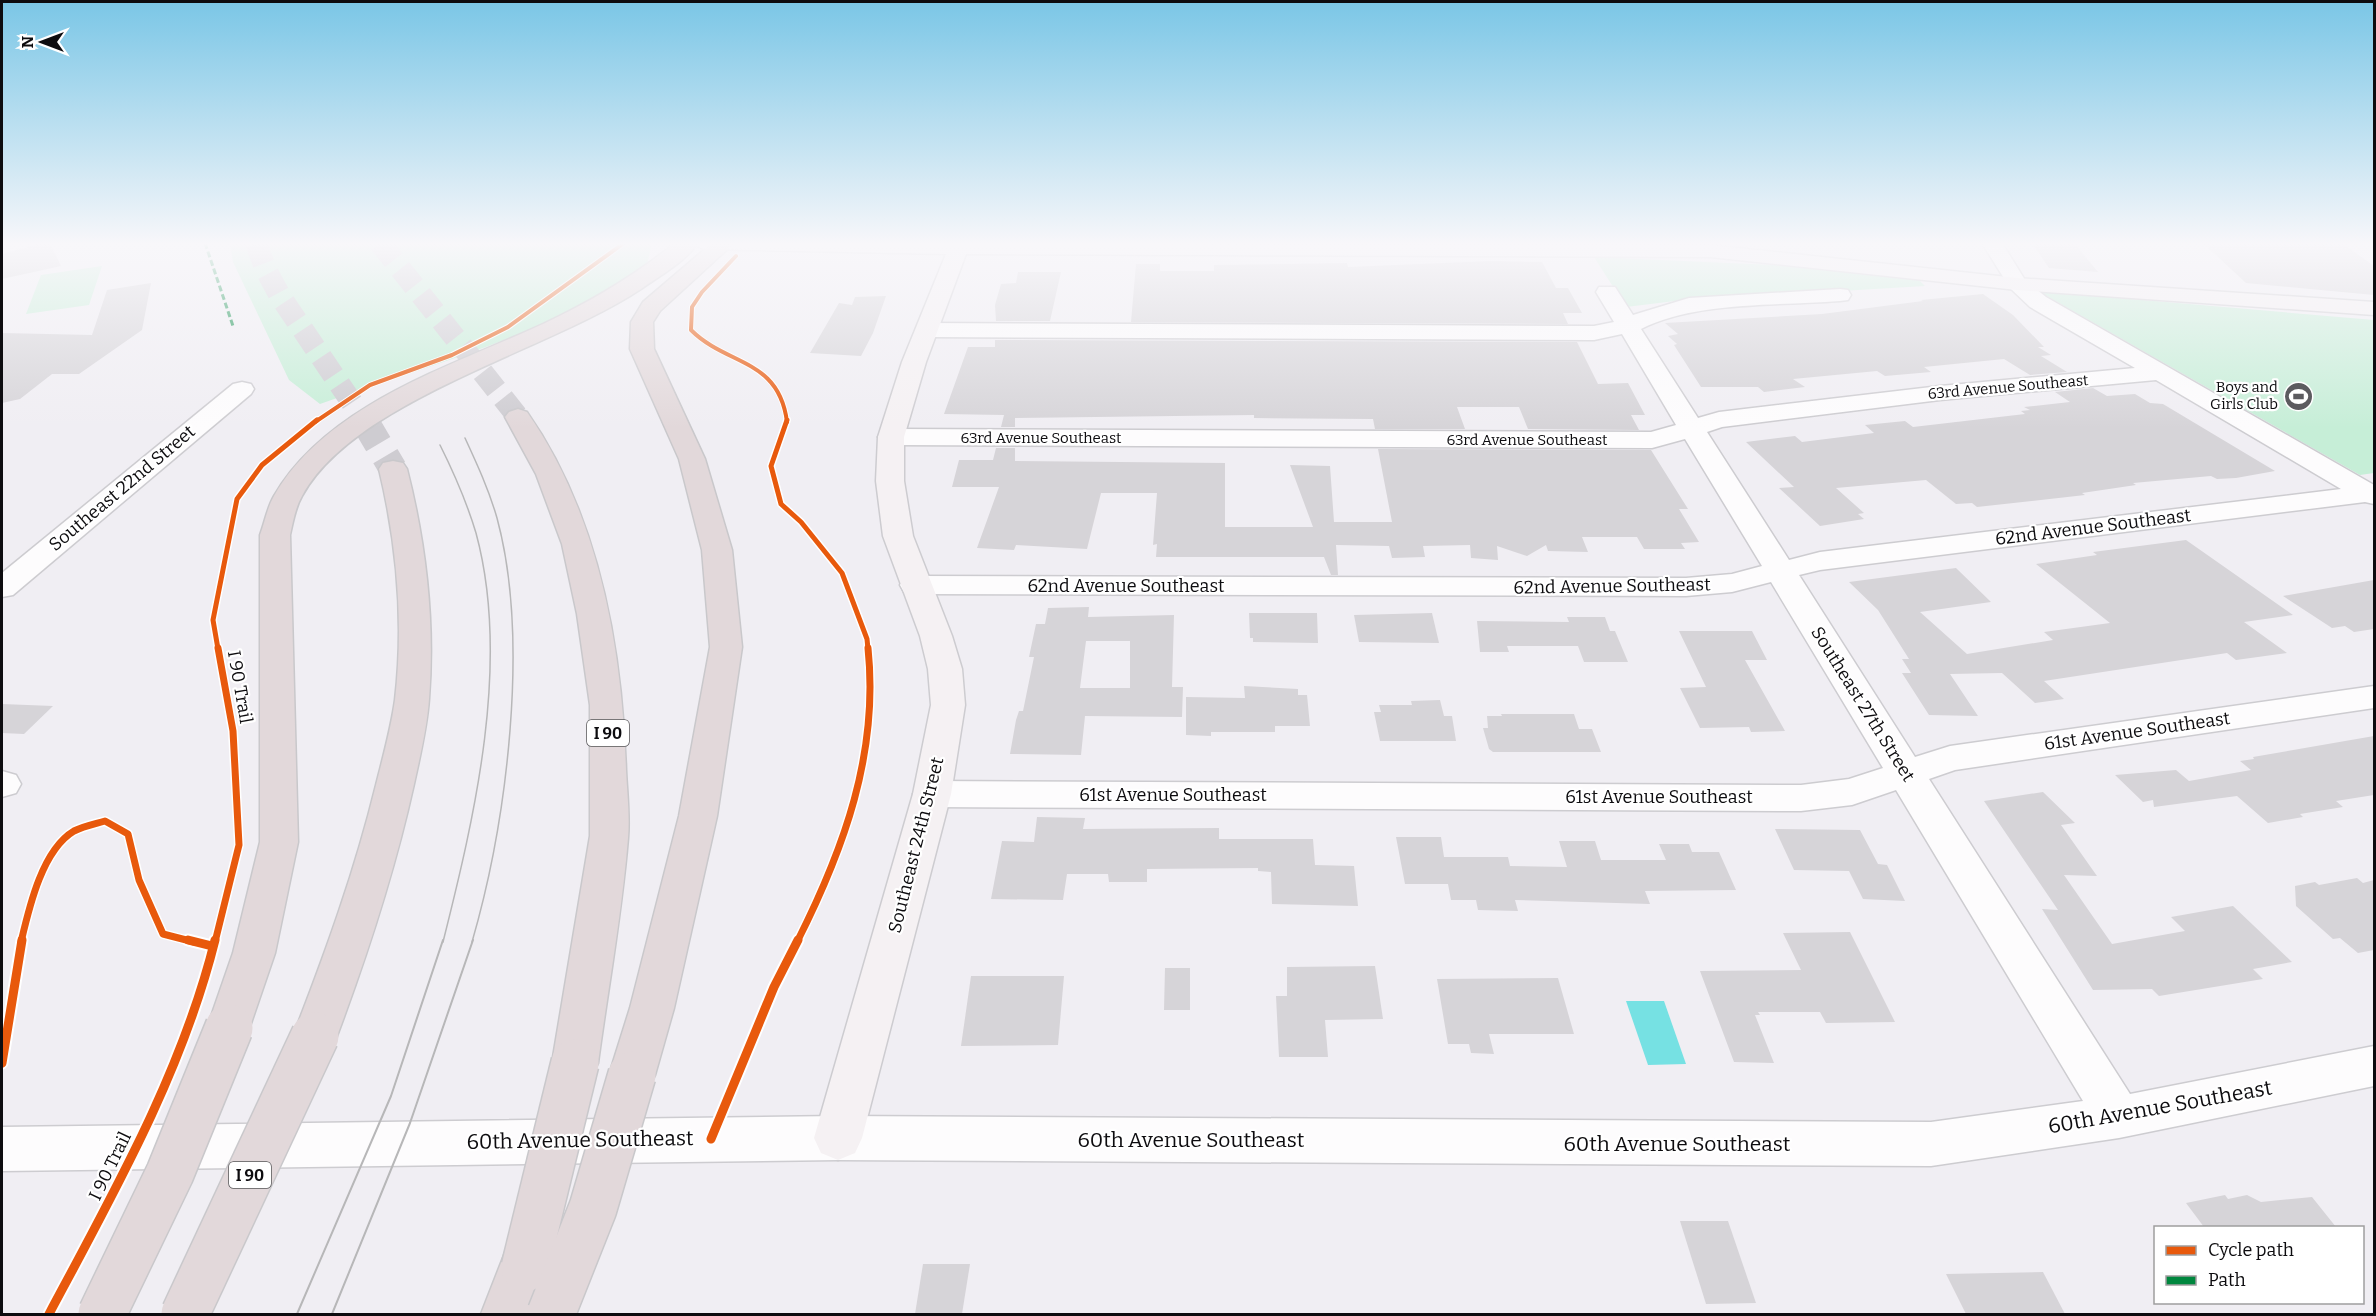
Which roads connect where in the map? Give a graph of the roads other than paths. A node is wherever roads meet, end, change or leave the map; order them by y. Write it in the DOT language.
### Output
graph roads {
  1 [pos="598,304"];
  2 [pos="653,304"];
  3 [pos="937,304"];
  4 [pos="1615,304"];
  5 [pos="1698,304"];
  6 [pos="2042,304"];
  7 [pos="2309,304"];
  8 [pos="2374,309"];
  9 [pos="1629,326"];
  10 [pos="927,330"];
  11 [pos="2158,373"];
  12 [pos="242,389"];
  13 [pos="518,417"];
  14 [pos="1691,427"];
  15 [pos="891,437"];
  16 [pos="393,469"];
  17 [pos="2373,495"];
  18 [pos="1781,571"];
  19 [pos="915,585"];
  20 [pos="2,588"];
  21 [pos="2374,697"];
  22 [pos="1906,774"];
  23 [pos="933,794"];
  24 [pos="2374,1066"];
  25 [pos="2119,1117"];
  26 [pos="838,1138"];
  27 [pos="2,1149"];
  28 [pos="102,1314"];
  29 [pos="184,1314"];
  30 [pos="508,1314"];
  31 [pos="551,1314"];
  1 -- 28 [label="highway, bridge"];
  2 -- 31 [label="highway, bridge"];
  3 -- 10 [label="street, Southeast 24th Street"];
  4 -- 9 [label="street, Southeast 27th Street"];
  5 -- 9 [label="street"];
  6 -- 11 [label="street"];
  7 -- 8 [label="street"];
  9 -- 10 [label="street"];
  9 -- 14 [label="street, Southeast 27th Street"];
  10 -- 15 [label="street, Southeast 24th Street"];
  11 -- 14 [label="street, 63rd Avenue Southeast"];
  11 -- 17 [label="street"];
  12 -- 20 [label="street, Southeast 22nd Street"];
  13 -- 30 [label="highway, I 90, bridge"];
  14 -- 15 [label="street, 63rd Avenue Southeast"];
  14 -- 18 [label="street, Southeast 27th Street"];
  15 -- 19 [label="street, Southeast 24th Street"];
  16 -- 29 [label="highway, I 90, bridge"];
  17 -- 18 [label="street, 62nd Avenue Southeast"];
  18 -- 19 [label="street, 62nd Avenue Southeast"];
  18 -- 22 [label="street, Southeast 27th Street"];
  19 -- 23 [label="street, Southeast 24th Street"];
  21 -- 22 [label="street, 61st Avenue Southeast"];
  22 -- 23 [label="street, 61st Avenue Southeast"];
  22 -- 25 [label="street, Southeast 27th Street"];
  23 -- 26 [label="street, Southeast 24th Street"];
  24 -- 25 [label="street, 60th Avenue Southeast"];
  25 -- 26 [label="street, 60th Avenue Southeast"];
  26 -- 27 [label="street, 60th Avenue Southeast"];
}
